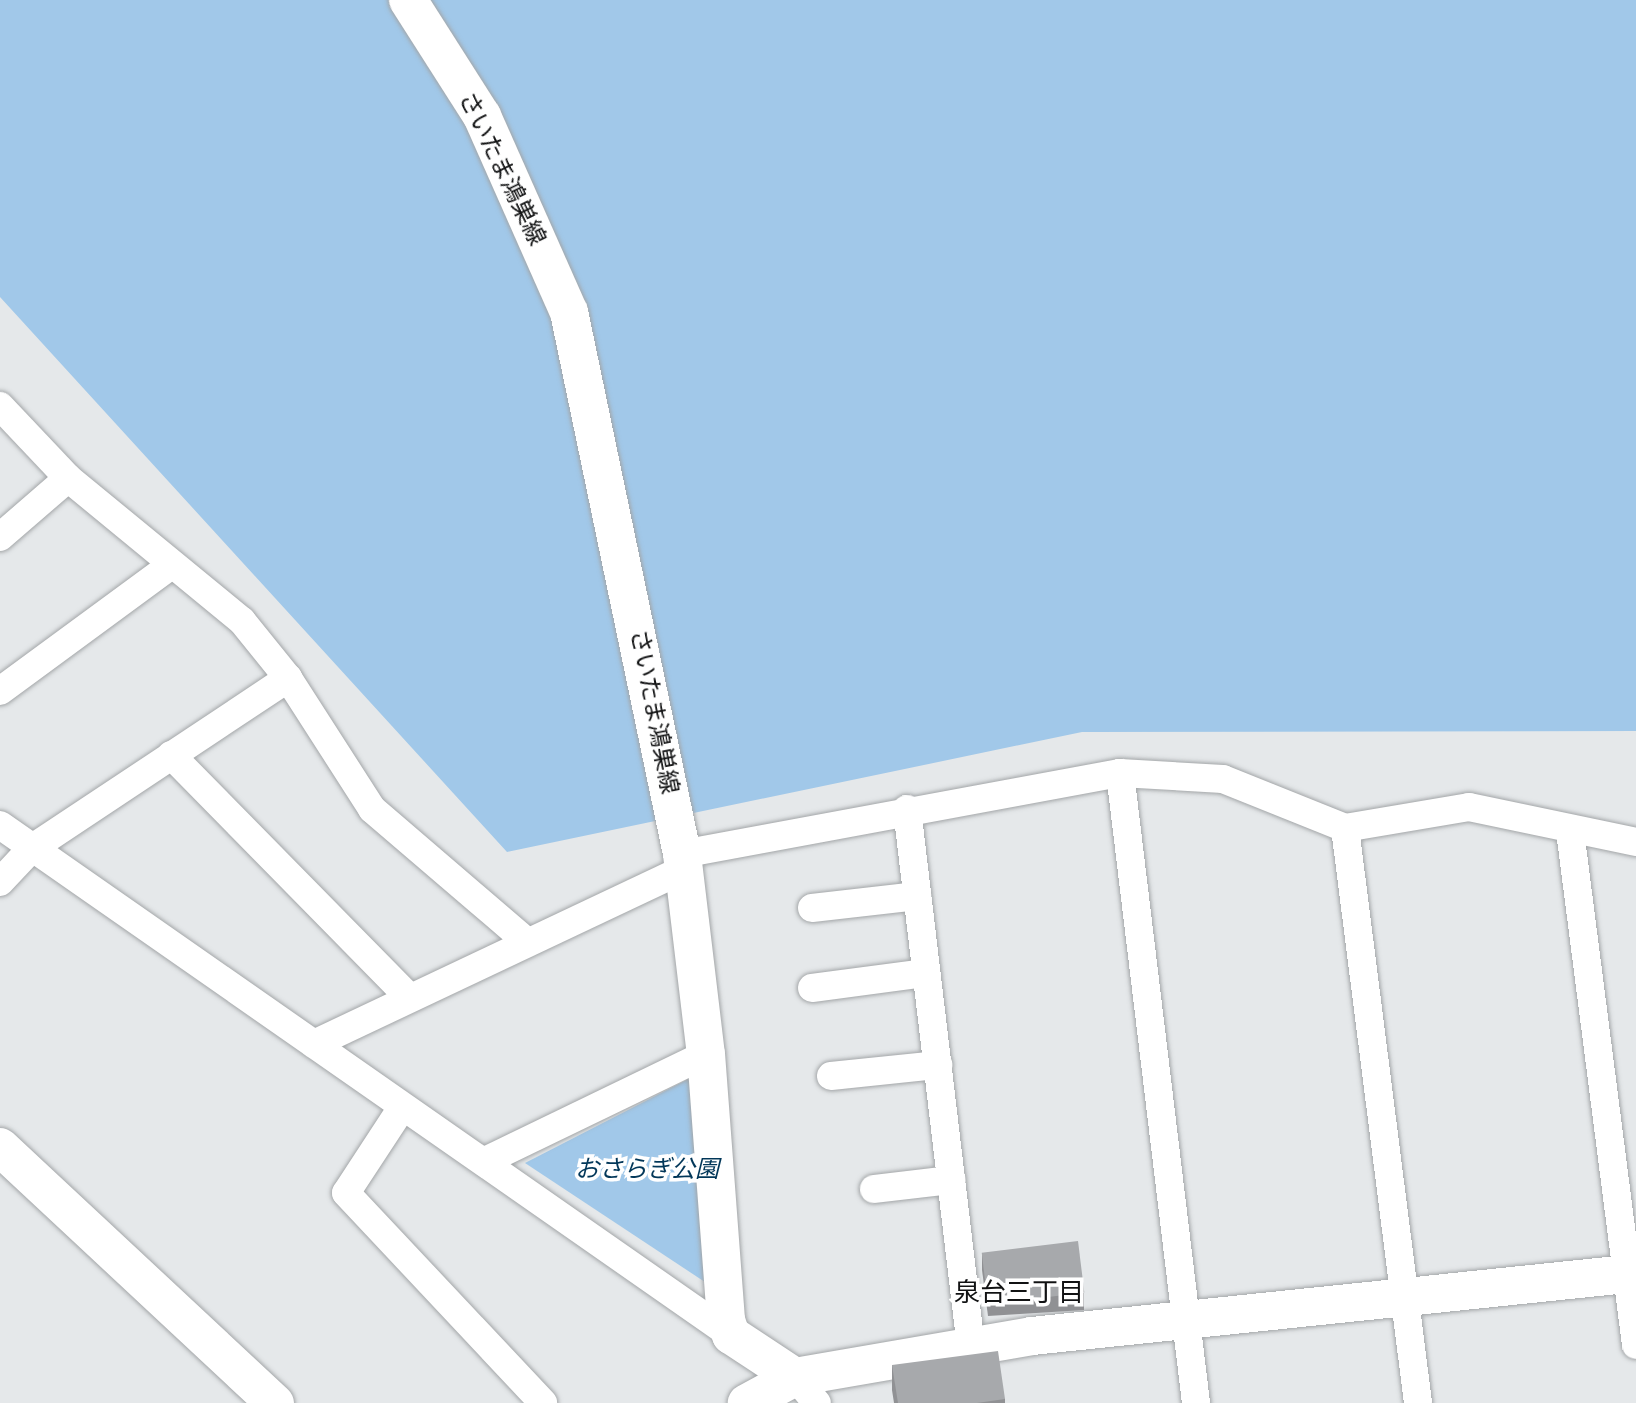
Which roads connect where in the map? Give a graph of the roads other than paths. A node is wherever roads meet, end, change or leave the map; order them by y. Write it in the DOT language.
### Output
graph roads {
  1 [pos="408,0"];
  2 [pos="3,414"];
  3 [pos="68,478"];
  4 [pos="0,537"];
  5 [pos="170,566"];
  6 [pos="288,678"];
  7 [pos="0,691"];
  8 [pos="171,755"];
  9 [pos="1120,773"];
  10 [pos="907,809"];
  11 [pos="0,825"];
  12 [pos="1345,828"];
  13 [pos="1570,831"];
  14 [pos="1636,842"];
  15 [pos="31,849"];
  16 [pos="683,861"];
  17 [pos="0,882"];
  18 [pos="917,896"];
  19 [pos="812,908"];
  20 [pos="526,941"];
  21 [pos="926,973"];
  22 [pos="812,988"];
  23 [pos="407,995"];
  24 [pos="314,1044"];
  25 [pos="706,1054"];
  26 [pos="937,1065"];
  27 [pos="831,1076"];
  28 [pos="401,1109"];
  29 [pos="0,1147"];
  30 [pos="485,1161"];
  31 [pos="951,1180"];
  32 [pos="874,1189"];
  33 [pos="1632,1274"];
  34 [pos="1405,1298"];
  35 [pos="1185,1322"];
  36 [pos="732,1335"];
  37 [pos="1636,1345"];
  38 [pos="971,1347"];
  39 [pos="806,1390"];
  40 [pos="275,1403"];
  41 [pos="543,1403"];
  42 [pos="747,1403"];
  43 [pos="1196,1403"];
  44 [pos="1418,1403"];
  1 -- 16 [label="main road, さいたま鴻巣線"];
  2 -- 3 [label="street"];
  3 -- 4 [label="street"];
  3 -- 5 [label="street"];
  5 -- 6 [label="street"];
  5 -- 7 [label="street"];
  6 -- 8 [label="street"];
  6 -- 20 [label="street"];
  8 -- 15 [label="street"];
  8 -- 23 [label="street"];
  9 -- 10 [label="street"];
  9 -- 12 [label="street"];
  9 -- 35 [label="street"];
  10 -- 16 [label="street"];
  10 -- 18 [label="street"];
  11 -- 15 [label="street"];
  12 -- 13 [label="street"];
  12 -- 34 [label="street"];
  13 -- 14 [label="street"];
  13 -- 33 [label="street"];
  15 -- 17 [label="street"];
  15 -- 24 [label="street"];
  16 -- 20 [label="street"];
  16 -- 25 [label="main road, さいたま鴻巣線"];
  18 -- 19 [label="street"];
  18 -- 21 [label="street"];
  20 -- 23 [label="street"];
  21 -- 22 [label="street"];
  21 -- 26 [label="street"];
  23 -- 24 [label="street"];
  24 -- 28 [label="street"];
  25 -- 30 [label="street"];
  25 -- 36 [label="main road, さいたま鴻巣線"];
  26 -- 27 [label="street"];
  26 -- 31 [label="street"];
  28 -- 30 [label="street"];
  28 -- 41 [label="street"];
  29 -- 40 [label="main road"];
  30 -- 36 [label="street"];
  31 -- 32 [label="street"];
  31 -- 38 [label="street"];
  33 -- 34 [label="main road"];
  33 -- 37 [label="street"];
  34 -- 35 [label="main road"];
  34 -- 44 [label="street"];
  35 -- 38 [label="main road"];
  35 -- 43 [label="street"];
  36 -- 39 [label="main road"];
  38 -- 39 [label="main road"];
  39 -- 42 [label="main road"];
}
